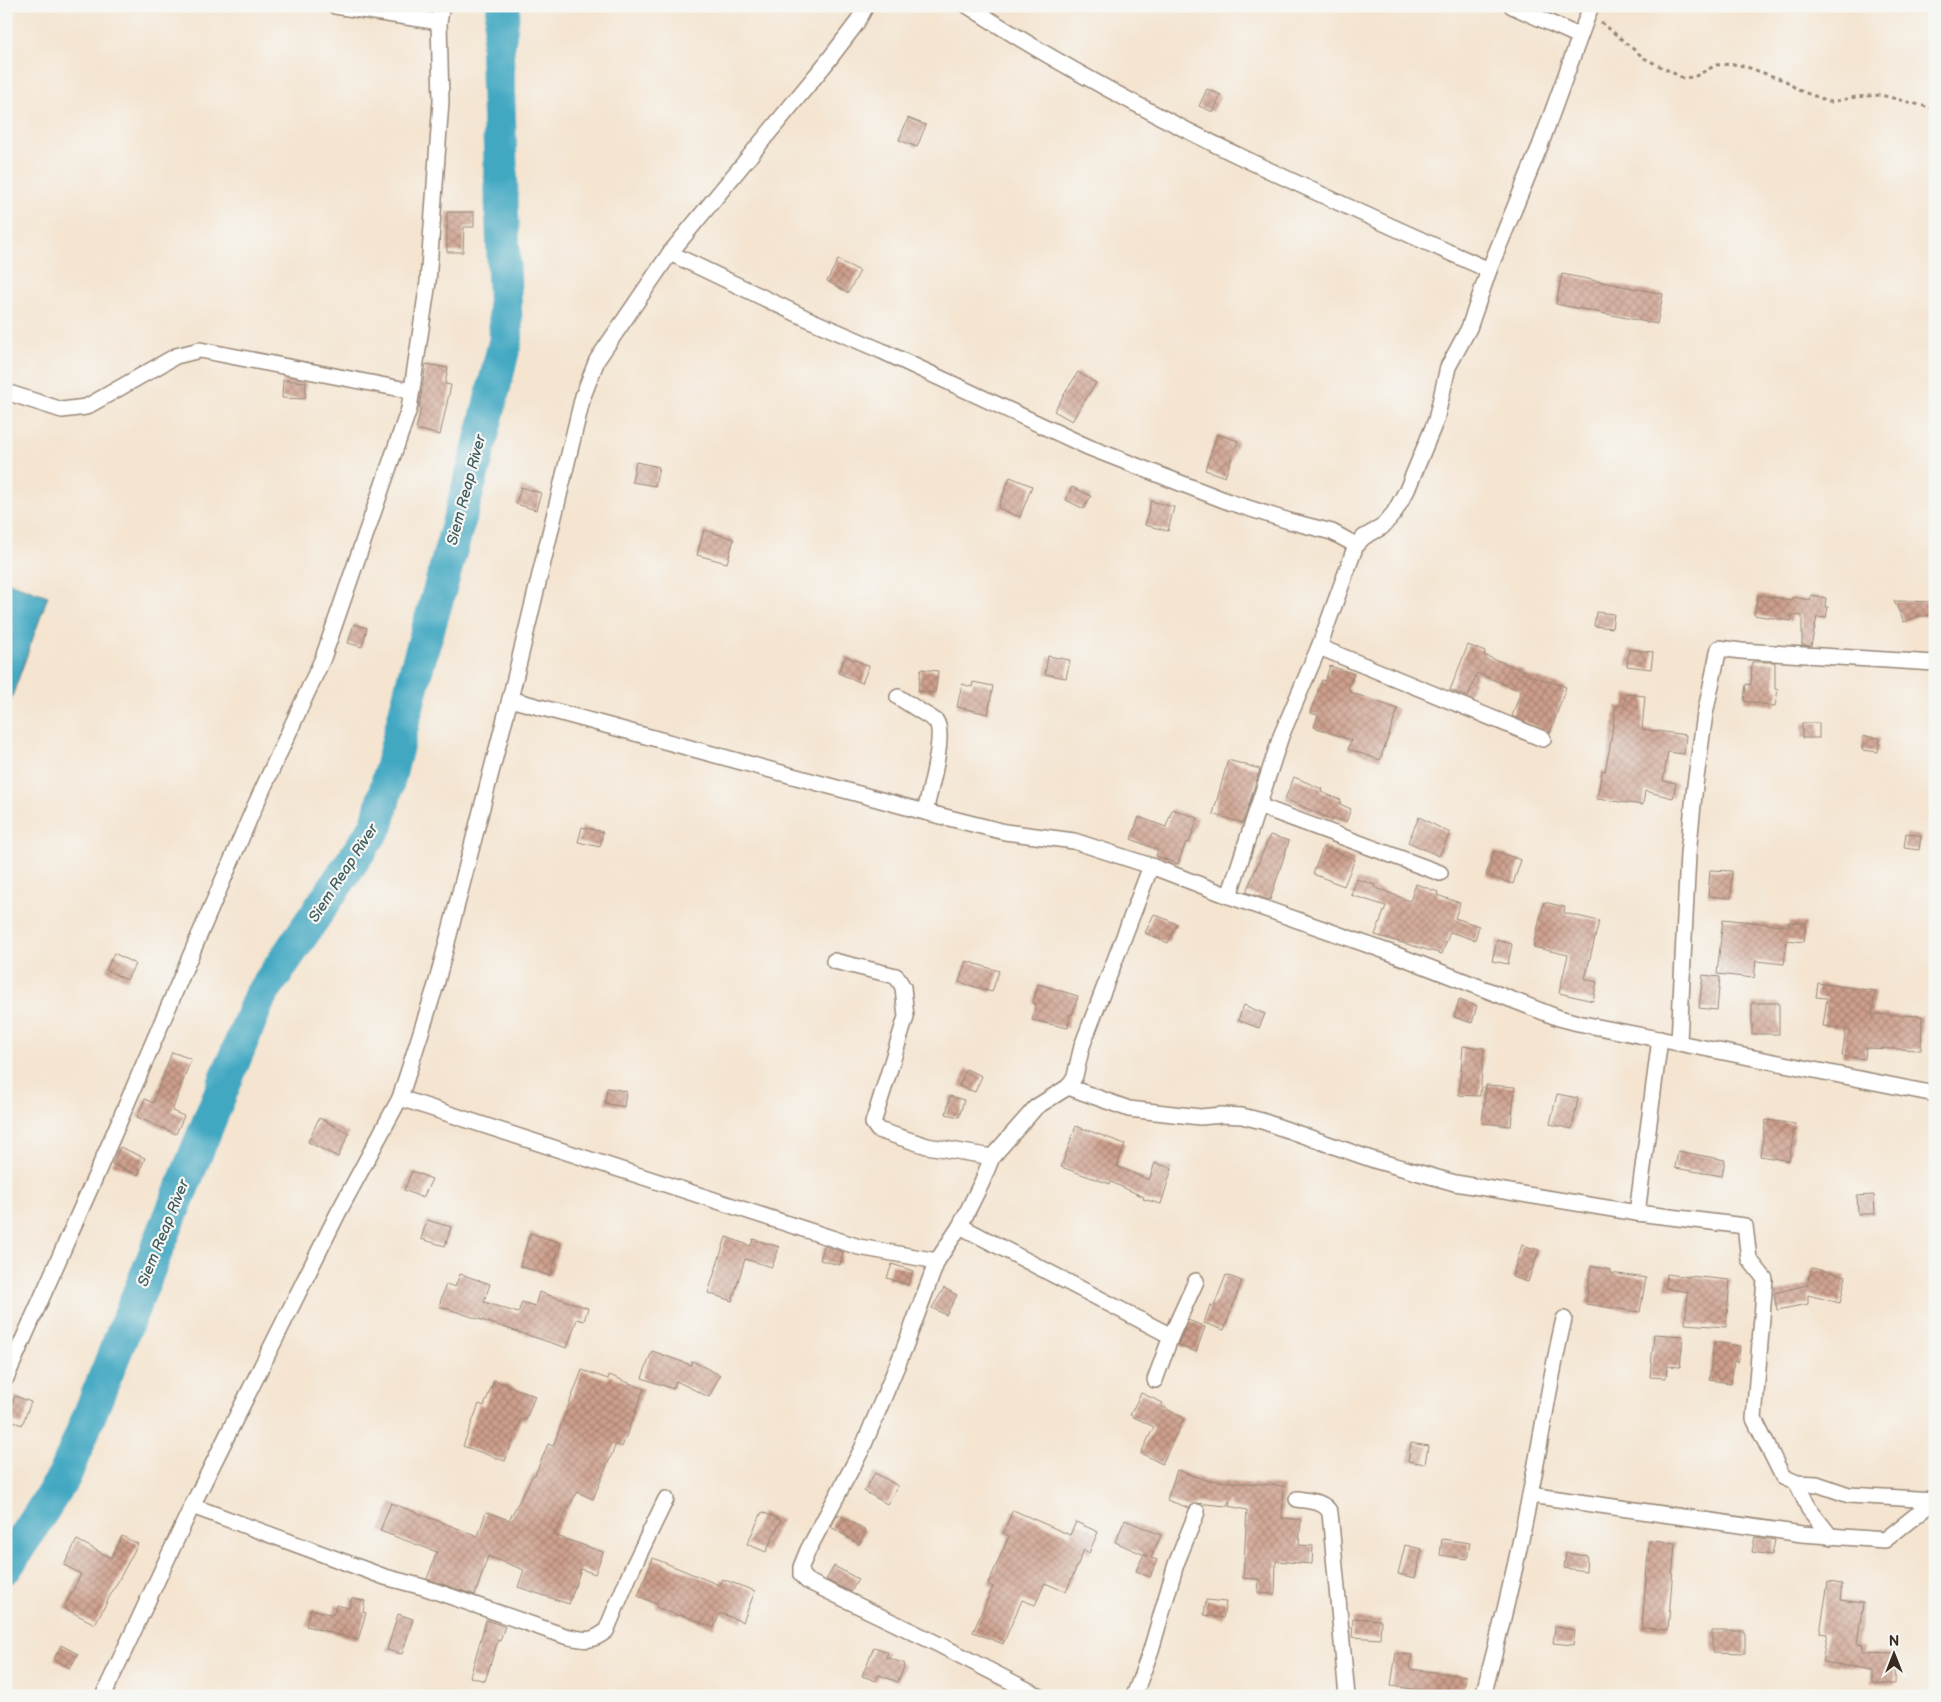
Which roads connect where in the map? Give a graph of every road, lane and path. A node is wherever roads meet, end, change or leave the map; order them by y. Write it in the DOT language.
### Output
graph roads {
  1 [pos="335,6"];
  2 [pos="442,6"];
  3 [pos="866,6"];
  4 [pos="968,6"];
  5 [pos="1512,6"];
  6 [pos="1589,10"];
  7 [pos="440,22"];
  8 [pos="1579,36"];
  9 [pos="1935,109"];
  10 [pos="670,253"];
  11 [pos="1489,270"];
  12 [pos="412,391"];
  13 [pos="6,392"];
  14 [pos="1356,545"];
  15 [pos="1319,647"];
  16 [pos="1935,663"];
  17 [pos="898,697"];
  18 [pos="510,699"];
  19 [pos="1543,739"];
  20 [pos="1259,806"];
  21 [pos="926,812"];
  22 [pos="1151,866"];
  23 [pos="1440,873"];
  24 [pos="1228,896"];
  25 [pos="834,961"];
  26 [pos="1660,1039"];
  27 [pos="1679,1042"];
  28 [pos="1068,1087"];
  29 [pos="1935,1094"];
  30 [pos="400,1098"];
  31 [pos="992,1157"];
  32 [pos="1637,1213"];
  33 [pos="960,1226"];
  34 [pos="937,1261"];
  35 [pos="1196,1281"];
  36 [pos="1564,1319"];
  37 [pos="1171,1336"];
  38 [pos="6,1378"];
  39 [pos="1155,1380"];
  40 [pos="1797,1483"];
  41 [pos="1530,1495"];
  42 [pos="666,1499"];
  43 [pos="1297,1499"];
  44 [pos="192,1506"];
  45 [pos="1197,1512"];
  46 [pos="1831,1537"];
  47 [pos="103,1696"];
  48 [pos="1039,1696"];
  49 [pos="1134,1696"];
  50 [pos="1347,1696"];
  51 [pos="1483,1696"];
  1 -- 7 [label="street"];
  2 -- 7 [label="street"];
  3 -- 10 [label="street"];
  4 -- 11 [label="street"];
  5 -- 8 [label="street"];
  6 -- 8 [label="street"];
  6 -- 9 [label="path"];
  7 -- 12 [label="street"];
  8 -- 11 [label="street"];
  10 -- 14 [label="street"];
  10 -- 18 [label="street"];
  11 -- 14 [label="street"];
  12 -- 13 [label="street"];
  12 -- 38 [label="street"];
  14 -- 15 [label="street"];
  15 -- 19 [label="street"];
  15 -- 20 [label="street"];
  16 -- 27 [label="street"];
  17 -- 21 [label="street"];
  18 -- 21 [label="street"];
  18 -- 30 [label="street"];
  20 -- 23 [label="street"];
  20 -- 24 [label="street"];
  21 -- 22 [label="street"];
  22 -- 24 [label="street"];
  22 -- 28 [label="street"];
  24 -- 26 [label="street"];
  25 -- 31 [label="street"];
  26 -- 27 [label="street"];
  26 -- 32 [label="street"];
  27 -- 29 [label="street"];
  28 -- 31 [label="street"];
  28 -- 32 [label="street"];
  30 -- 34 [label="street"];
  30 -- 44 [label="street"];
  31 -- 33 [label="street"];
  32 -- 40 [label="street"];
  33 -- 34 [label="street"];
  33 -- 37 [label="street"];
  34 -- 48 [label="street"];
  35 -- 37 [label="street"];
  36 -- 41 [label="street"];
  37 -- 39 [label="street"];
  40 -- 46 [label="street"];
  40 -- 46 [label="street"];
  41 -- 46 [label="street"];
  41 -- 51 [label="street"];
  42 -- 44 [label="street"];
  43 -- 50 [label="street"];
  44 -- 47 [label="street"];
  45 -- 49 [label="street"];
}
